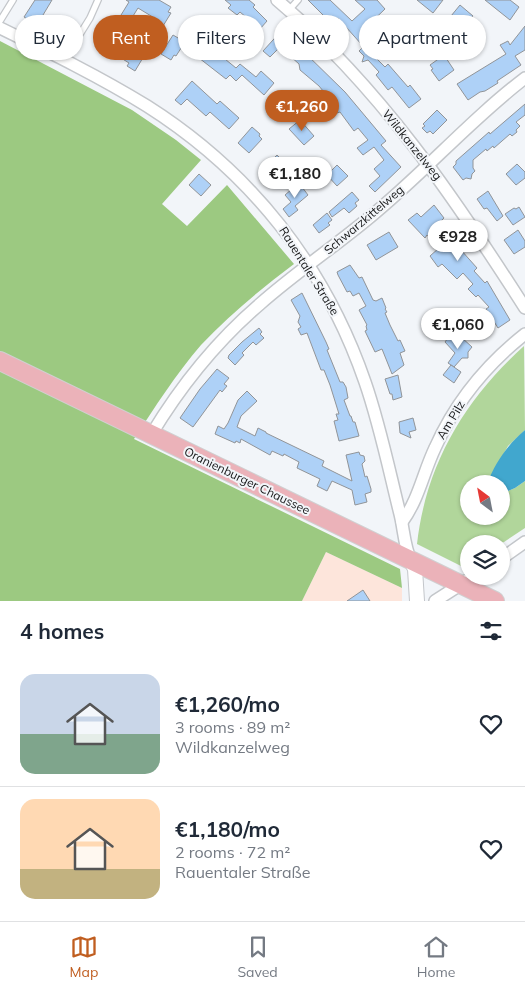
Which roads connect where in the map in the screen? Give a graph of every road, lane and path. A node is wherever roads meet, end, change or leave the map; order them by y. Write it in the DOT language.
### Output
graph roads {
  1 [pos="13,0"];
  2 [pos="98,0"];
  3 [pos="278,0"];
  4 [pos="298,0"];
  5 [pos="289,10"];
  6 [pos="0,22"];
  7 [pos="0,28"];
  8 [pos="83,29"];
  9 [pos="15,36"];
  10 [pos="64,60"];
  11 [pos="525,78"];
  12 [pos="428,164"];
  13 [pos="308,266"];
  14 [pos="525,308"];
  15 [pos="525,334"];
  16 [pos="0,362"];
  17 [pos="151,435"];
  18 [pos="402,522"];
  19 [pos="525,542"];
  20 [pos="510,552"];
  21 [pos="411,561"];
  22 [pos="460,578"];
  23 [pos="460,585"];
  24 [pos="474,585"];
  25 [pos="417,601"];
  26 [pos="435,601"];
  27 [pos="495,601"];
  1 -- 6 [label="lane"];
  2 -- 8 [label="lane"];
  3 -- 5 [label="street, Wildkanzelweg"];
  4 -- 5 [label="lane"];
  5 -- 12 [label="street, Wildkanzelweg"];
  7 -- 9 [label="street, Rauentaler Straße"];
  10 -- 13 [label="street, Rauentaler Straße"];
  11 -- 12 [label="street, Schwarzkittelweg"];
  12 -- 13 [label="street, Schwarzkittelweg"];
  12 -- 14 [label="street, Wildkanzelweg"];
  13 -- 17 [label="street, Schwarzkittelweg"];
  13 -- 18 [label="street, Rauentaler Straße"];
  15 -- 18 [label="street, Am Pilz"];
  16 -- 17 [label="main road, Oranienburger Chaussee"];
  17 -- 21 [label="main road, Oranienburger Chaussee"];
  18 -- 21 [label="street, Rauentaler Straße"];
  19 -- 20 [label="street"];
  21 -- 22 [label="main road, Oranienburger Chaussee"];
  21 -- 25 [label="street"];
  23 -- 26 [label="street"];
  24 -- 27 [label="main road, Oranienburger Chaussee"];
}
